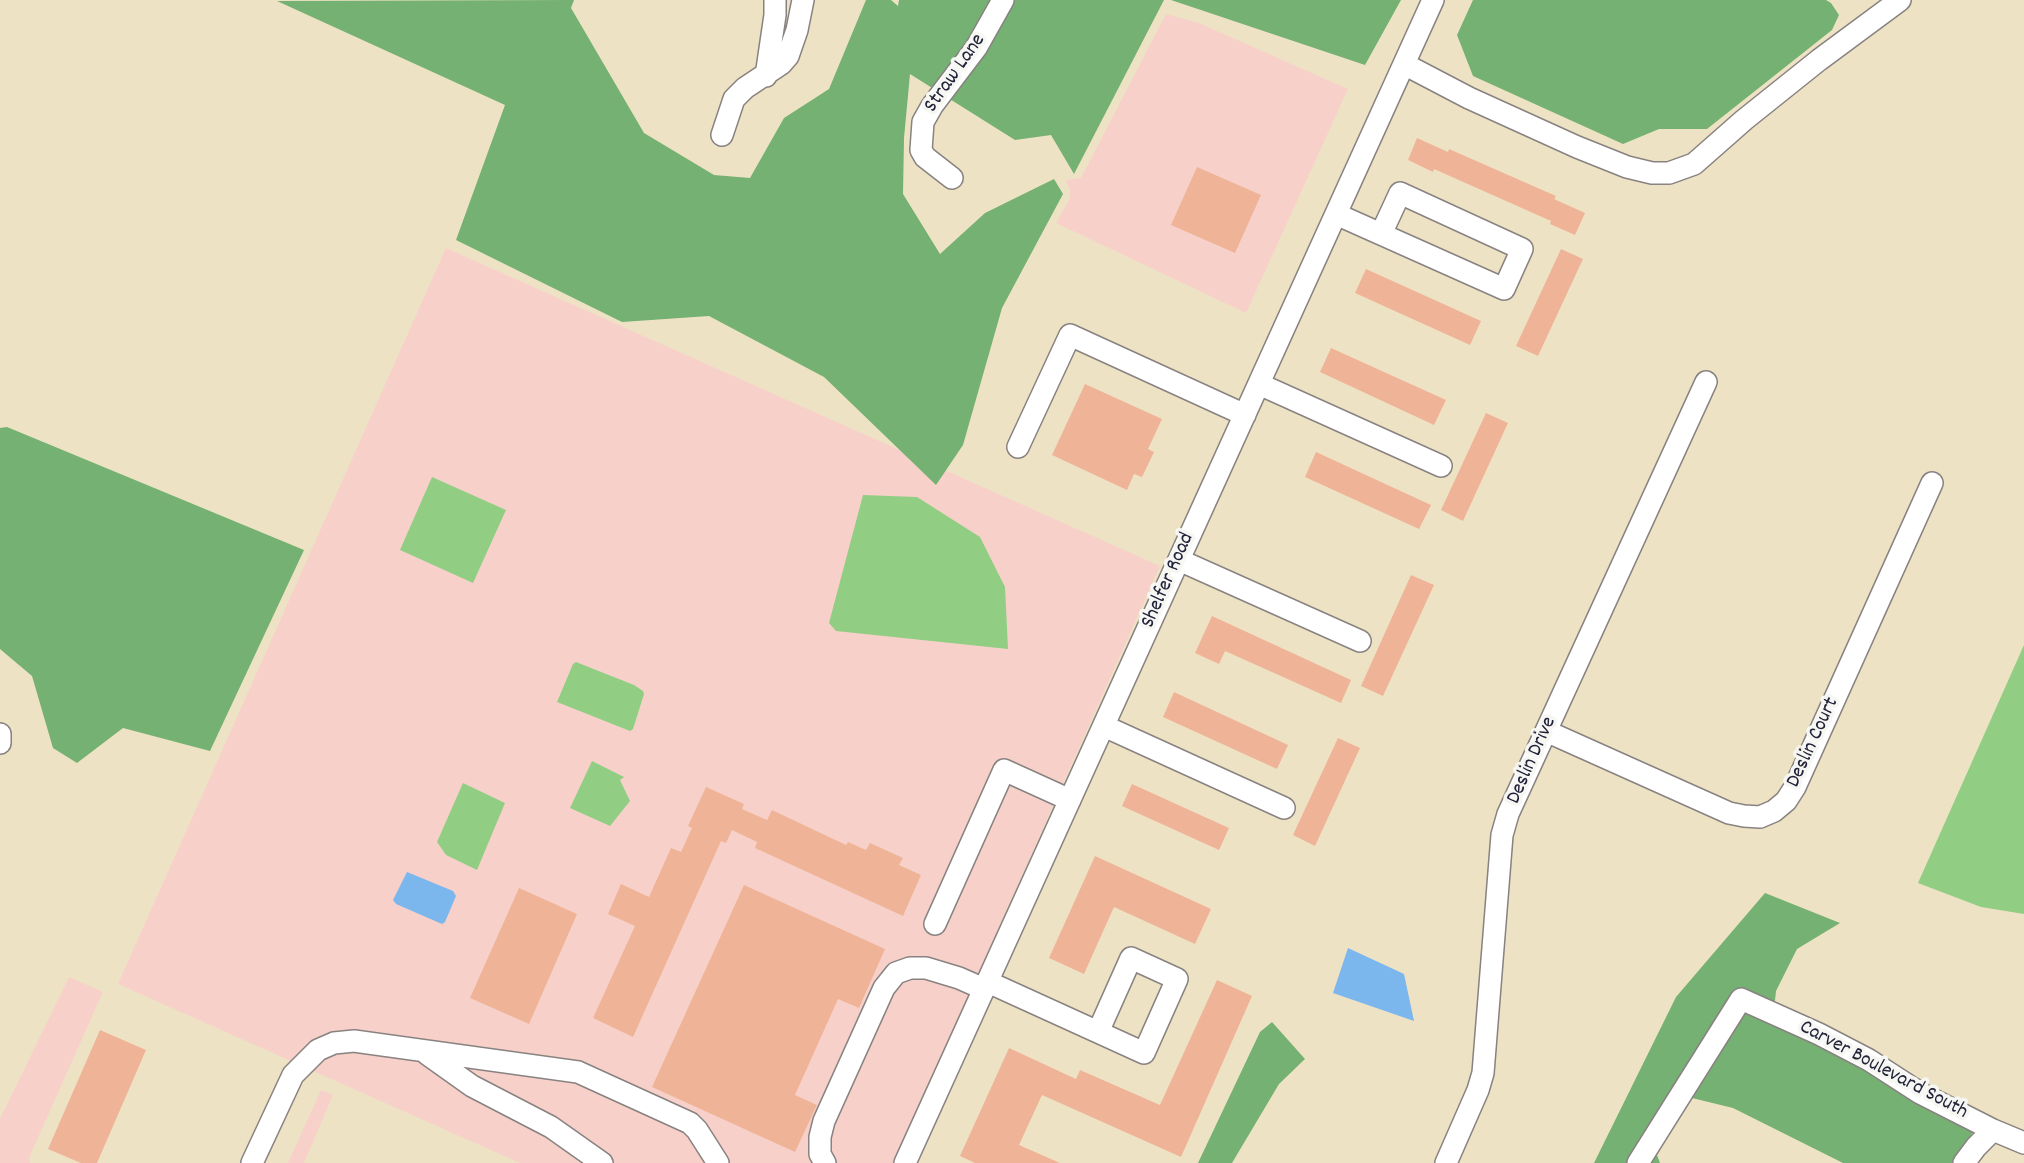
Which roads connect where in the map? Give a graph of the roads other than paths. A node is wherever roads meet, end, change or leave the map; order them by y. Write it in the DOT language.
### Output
graph roads {
  1 [pos="775,0"];
  2 [pos="803,0"];
  3 [pos="1003,0"];
  4 [pos="1433,0"];
  5 [pos="1900,0"];
  6 [pos="1404,64"];
  7 [pos="765,76"];
  8 [pos="722,135"];
  9 [pos="952,178"];
  10 [pos="1336,214"];
  11 [pos="1381,234"];
  12 [pos="1706,382"];
  13 [pos="1259,384"];
  14 [pos="1245,415"];
  15 [pos="1018,447"];
  16 [pos="1441,466"];
  17 [pos="1932,483"];
  18 [pos="1179,560"];
  19 [pos="1360,642"];
  20 [pos="1104,726"];
  21 [pos="1546,731"];
  22 [pos="0,734"];
  23 [pos="0,743"];
  24 [pos="1070,800"];
  25 [pos="1284,808"];
  26 [pos="935,924"];
  27 [pos="986,985"];
  28 [pos="1098,1032"];
  29 [pos="422,1051"];
  30 [pos="1993,1130"];
  31 [pos="2024,1143"];
  32 [pos="252,1163"];
  33 [pos="602,1163"];
  34 [pos="718,1163"];
  35 [pos="825,1163"];
  36 [pos="905,1163"];
  37 [pos="1446,1163"];
  38 [pos="1638,1163"];
  39 [pos="1964,1163"];
  1 -- 7 [label="street"];
  2 -- 7 [label="street"];
  3 -- 9 [label="street, Straw Lane"];
  4 -- 6 [label="street, Shelfer Road"];
  5 -- 6 [label="street"];
  6 -- 10 [label="street, Shelfer Road"];
  7 -- 8 [label="street"];
  10 -- 11 [label="street"];
  10 -- 13 [label="street, Shelfer Road"];
  11 -- 11 [label="street"];
  12 -- 21 [label="street, Deslin Drive"];
  13 -- 14 [label="street, Shelfer Road"];
  13 -- 16 [label="street"];
  14 -- 15 [label="street"];
  14 -- 18 [label="street, Shelfer Road"];
  17 -- 21 [label="street, Deslin Court"];
  18 -- 19 [label="street"];
  18 -- 20 [label="street, Shelfer Road"];
  20 -- 24 [label="street, Shelfer Road"];
  20 -- 25 [label="street"];
  21 -- 37 [label="street, Deslin Drive"];
  22 -- 23 [label="street"];
  24 -- 26 [label="street"];
  24 -- 27 [label="street, Shelfer Road"];
  27 -- 28 [label="street"];
  27 -- 35 [label="street"];
  27 -- 36 [label="street, Shelfer Road"];
  28 -- 28 [label="street"];
  29 -- 32 [label="street"];
  29 -- 33 [label="street"];
  29 -- 34 [label="street"];
  30 -- 31 [label="street, Carver Boulevard South"];
  30 -- 38 [label="street, Carver Boulevard South"];
  30 -- 39 [label="street"];
}
